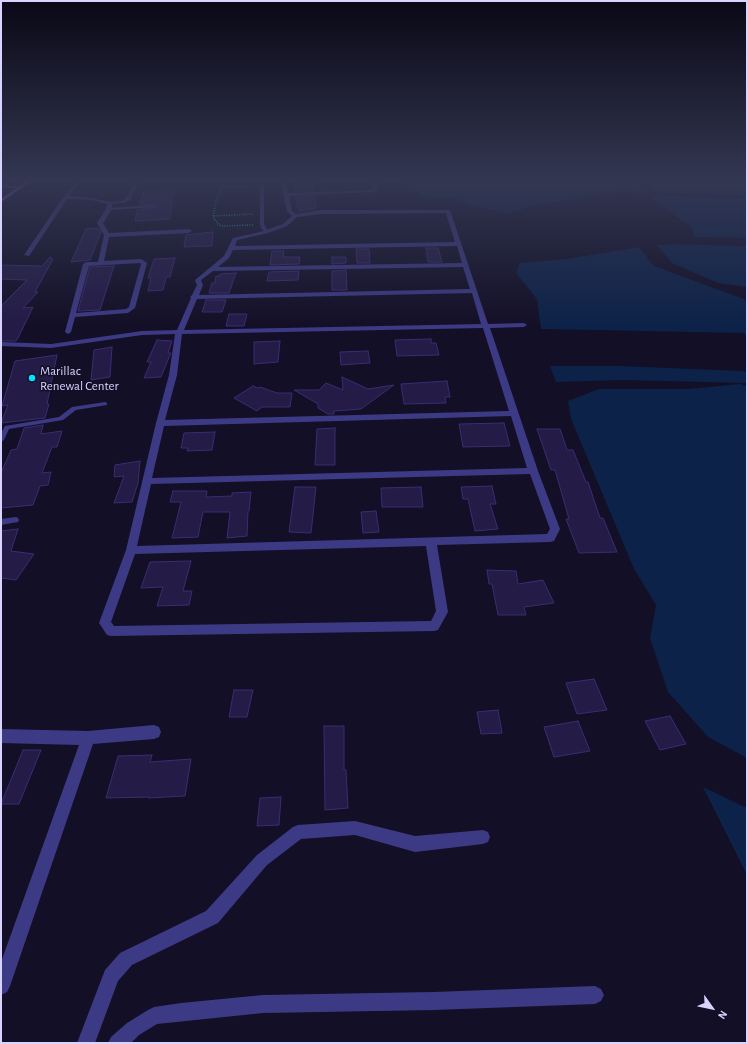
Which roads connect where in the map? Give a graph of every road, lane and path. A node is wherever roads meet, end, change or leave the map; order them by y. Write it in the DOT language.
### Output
graph roads {
  1 [pos="43,231"];
  2 [pos="105,231"];
  3 [pos="189,231"];
  4 [pos="269,231"];
  5 [pos="454,231"];
  6 [pos="266,232"];
  7 [pos="107,235"];
  8 [pos="458,244"];
  9 [pos="232,248"];
  10 [pos="27,255"];
  11 [pos="101,262"];
  12 [pos="465,265"];
  13 [pos="212,269"];
  14 [pos="473,291"];
  15 [pos="193,297"];
  16 [pos="72,315"];
  17 [pos="524,325"];
  18 [pos="485,326"];
  19 [pos="68,332"];
  20 [pos="179,333"];
  21 [pos="1,344"];
  22 [pos="105,404"];
  23 [pos="514,413"];
  24 [pos="160,423"];
  25 [pos="1,440"];
  26 [pos="533,471"];
  27 [pos="148,481"];
  28 [pos="16,520"];
  29 [pos="1,522"];
  30 [pos="431,542"];
  31 [pos="131,550"];
  32 [pos="154,732"];
  33 [pos="1,736"];
  34 [pos="88,738"];
  35 [pos="483,837"];
  36 [pos="1,986"];
  37 [pos="595,995"];
  38 [pos="86,1043"];
  39 [pos="116,1043"];
  1 -- 10 [label="street"];
  2 -- 7 [label="street"];
  3 -- 7 [label="street"];
  4 -- 6 [label="street"];
  5 -- 8 [label="street"];
  6 -- 9 [label="street"];
  7 -- 11 [label="street"];
  8 -- 9 [label="street"];
  8 -- 12 [label="street"];
  9 -- 13 [label="street"];
  11 -- 16 [label="street"];
  11 -- 16 [label="street"];
  12 -- 13 [label="street"];
  12 -- 14 [label="street"];
  13 -- 15 [label="street"];
  14 -- 15 [label="street"];
  14 -- 18 [label="street"];
  15 -- 20 [label="street"];
  16 -- 19 [label="street"];
  17 -- 18 [label="street"];
  18 -- 20 [label="street"];
  18 -- 23 [label="street"];
  20 -- 21 [label="street"];
  20 -- 24 [label="street"];
  22 -- 25 [label="lane"];
  23 -- 24 [label="street"];
  23 -- 26 [label="street"];
  24 -- 27 [label="street"];
  26 -- 27 [label="street"];
  26 -- 30 [label="street"];
  27 -- 31 [label="street"];
  28 -- 29 [label="lane"];
  30 -- 31 [label="street"];
  30 -- 31 [label="street"];
  32 -- 34 [label="street"];
  33 -- 34 [label="street"];
  34 -- 36 [label="street"];
  35 -- 38 [label="street"];
  37 -- 39 [label="street"];
}
